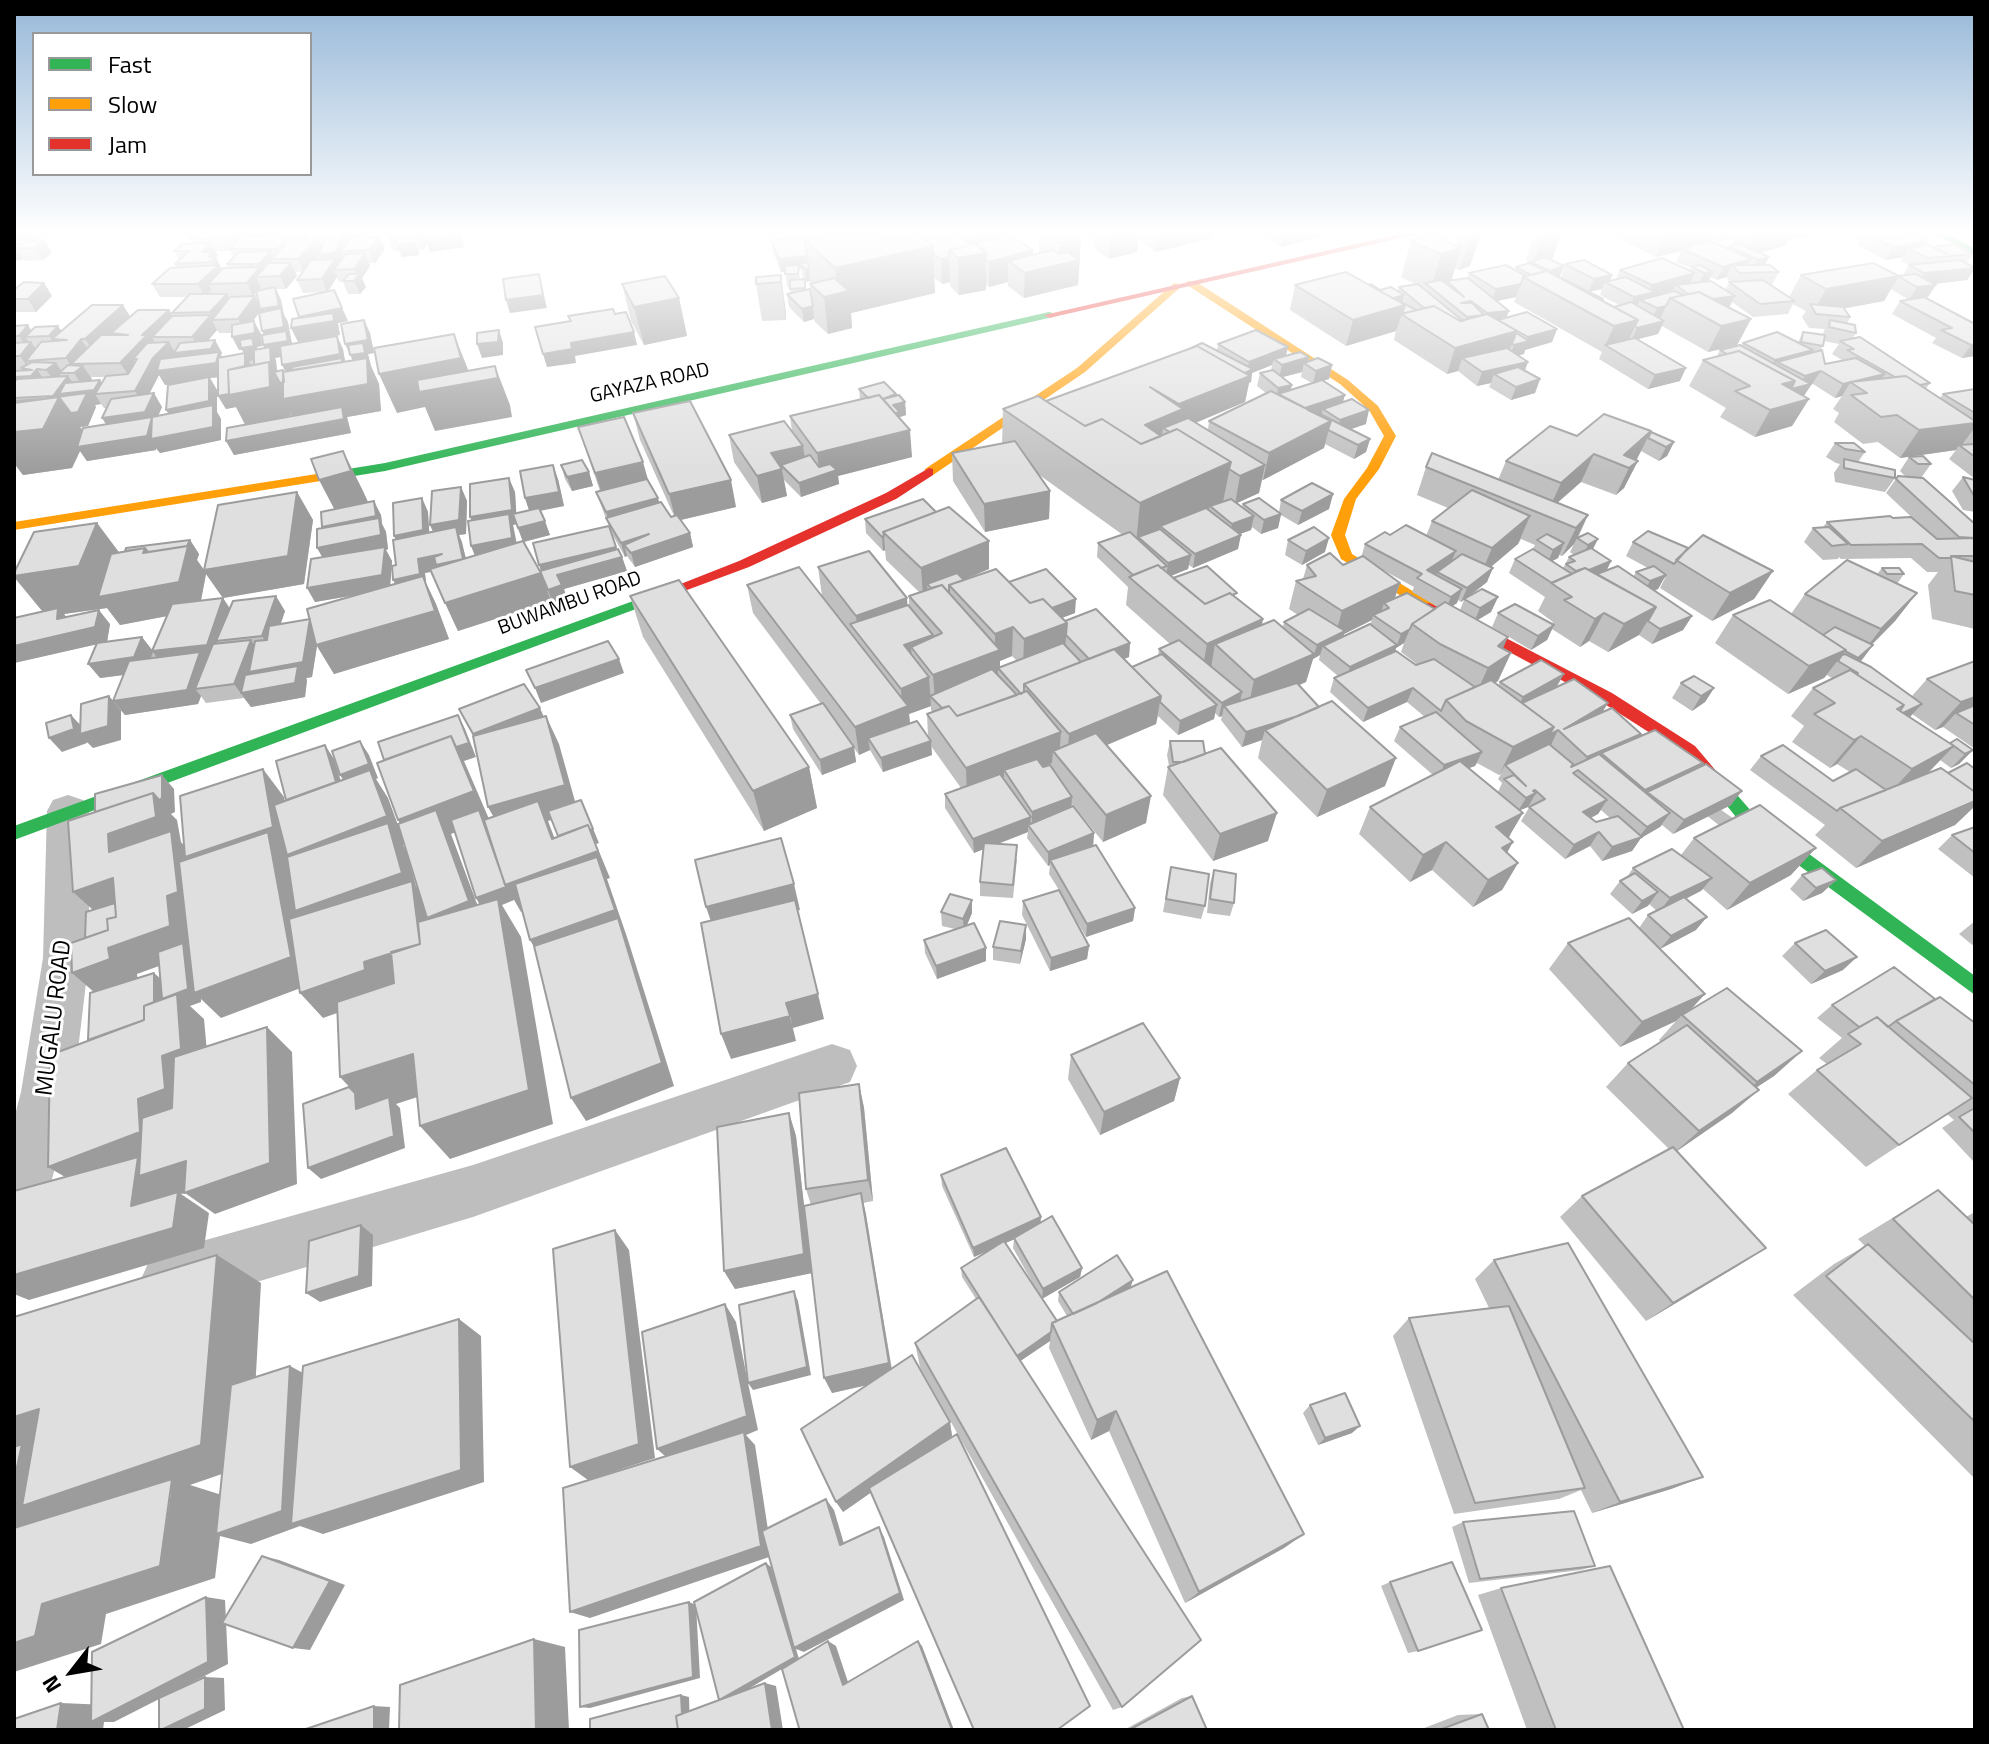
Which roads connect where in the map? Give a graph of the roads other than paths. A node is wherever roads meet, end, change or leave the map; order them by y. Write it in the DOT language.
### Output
graph roads {
  1 [pos="1064,311"];
  2 [pos="1151,311"];
  3 [pos="1229,311"];
  4 [pos="14,526"];
  5 [pos="68,811"];
  6 [pos="14,833"];
  7 [pos="1975,987"];
  8 [pos="832,1066"];
  9 [pos="14,1221"];
  10 [pos="121,1293"];
  1 -- 4 [label="street, GAYAZA ROAD"];
  2 -- 5 [label="street, BUWAMBU ROAD"];
  3 -- 7 [label="street"];
  5 -- 6 [label="street, BUWAMBU ROAD"];
  5 -- 9 [label="street, MUGALU ROAD"];
  8 -- 10 [label="street"];
}
